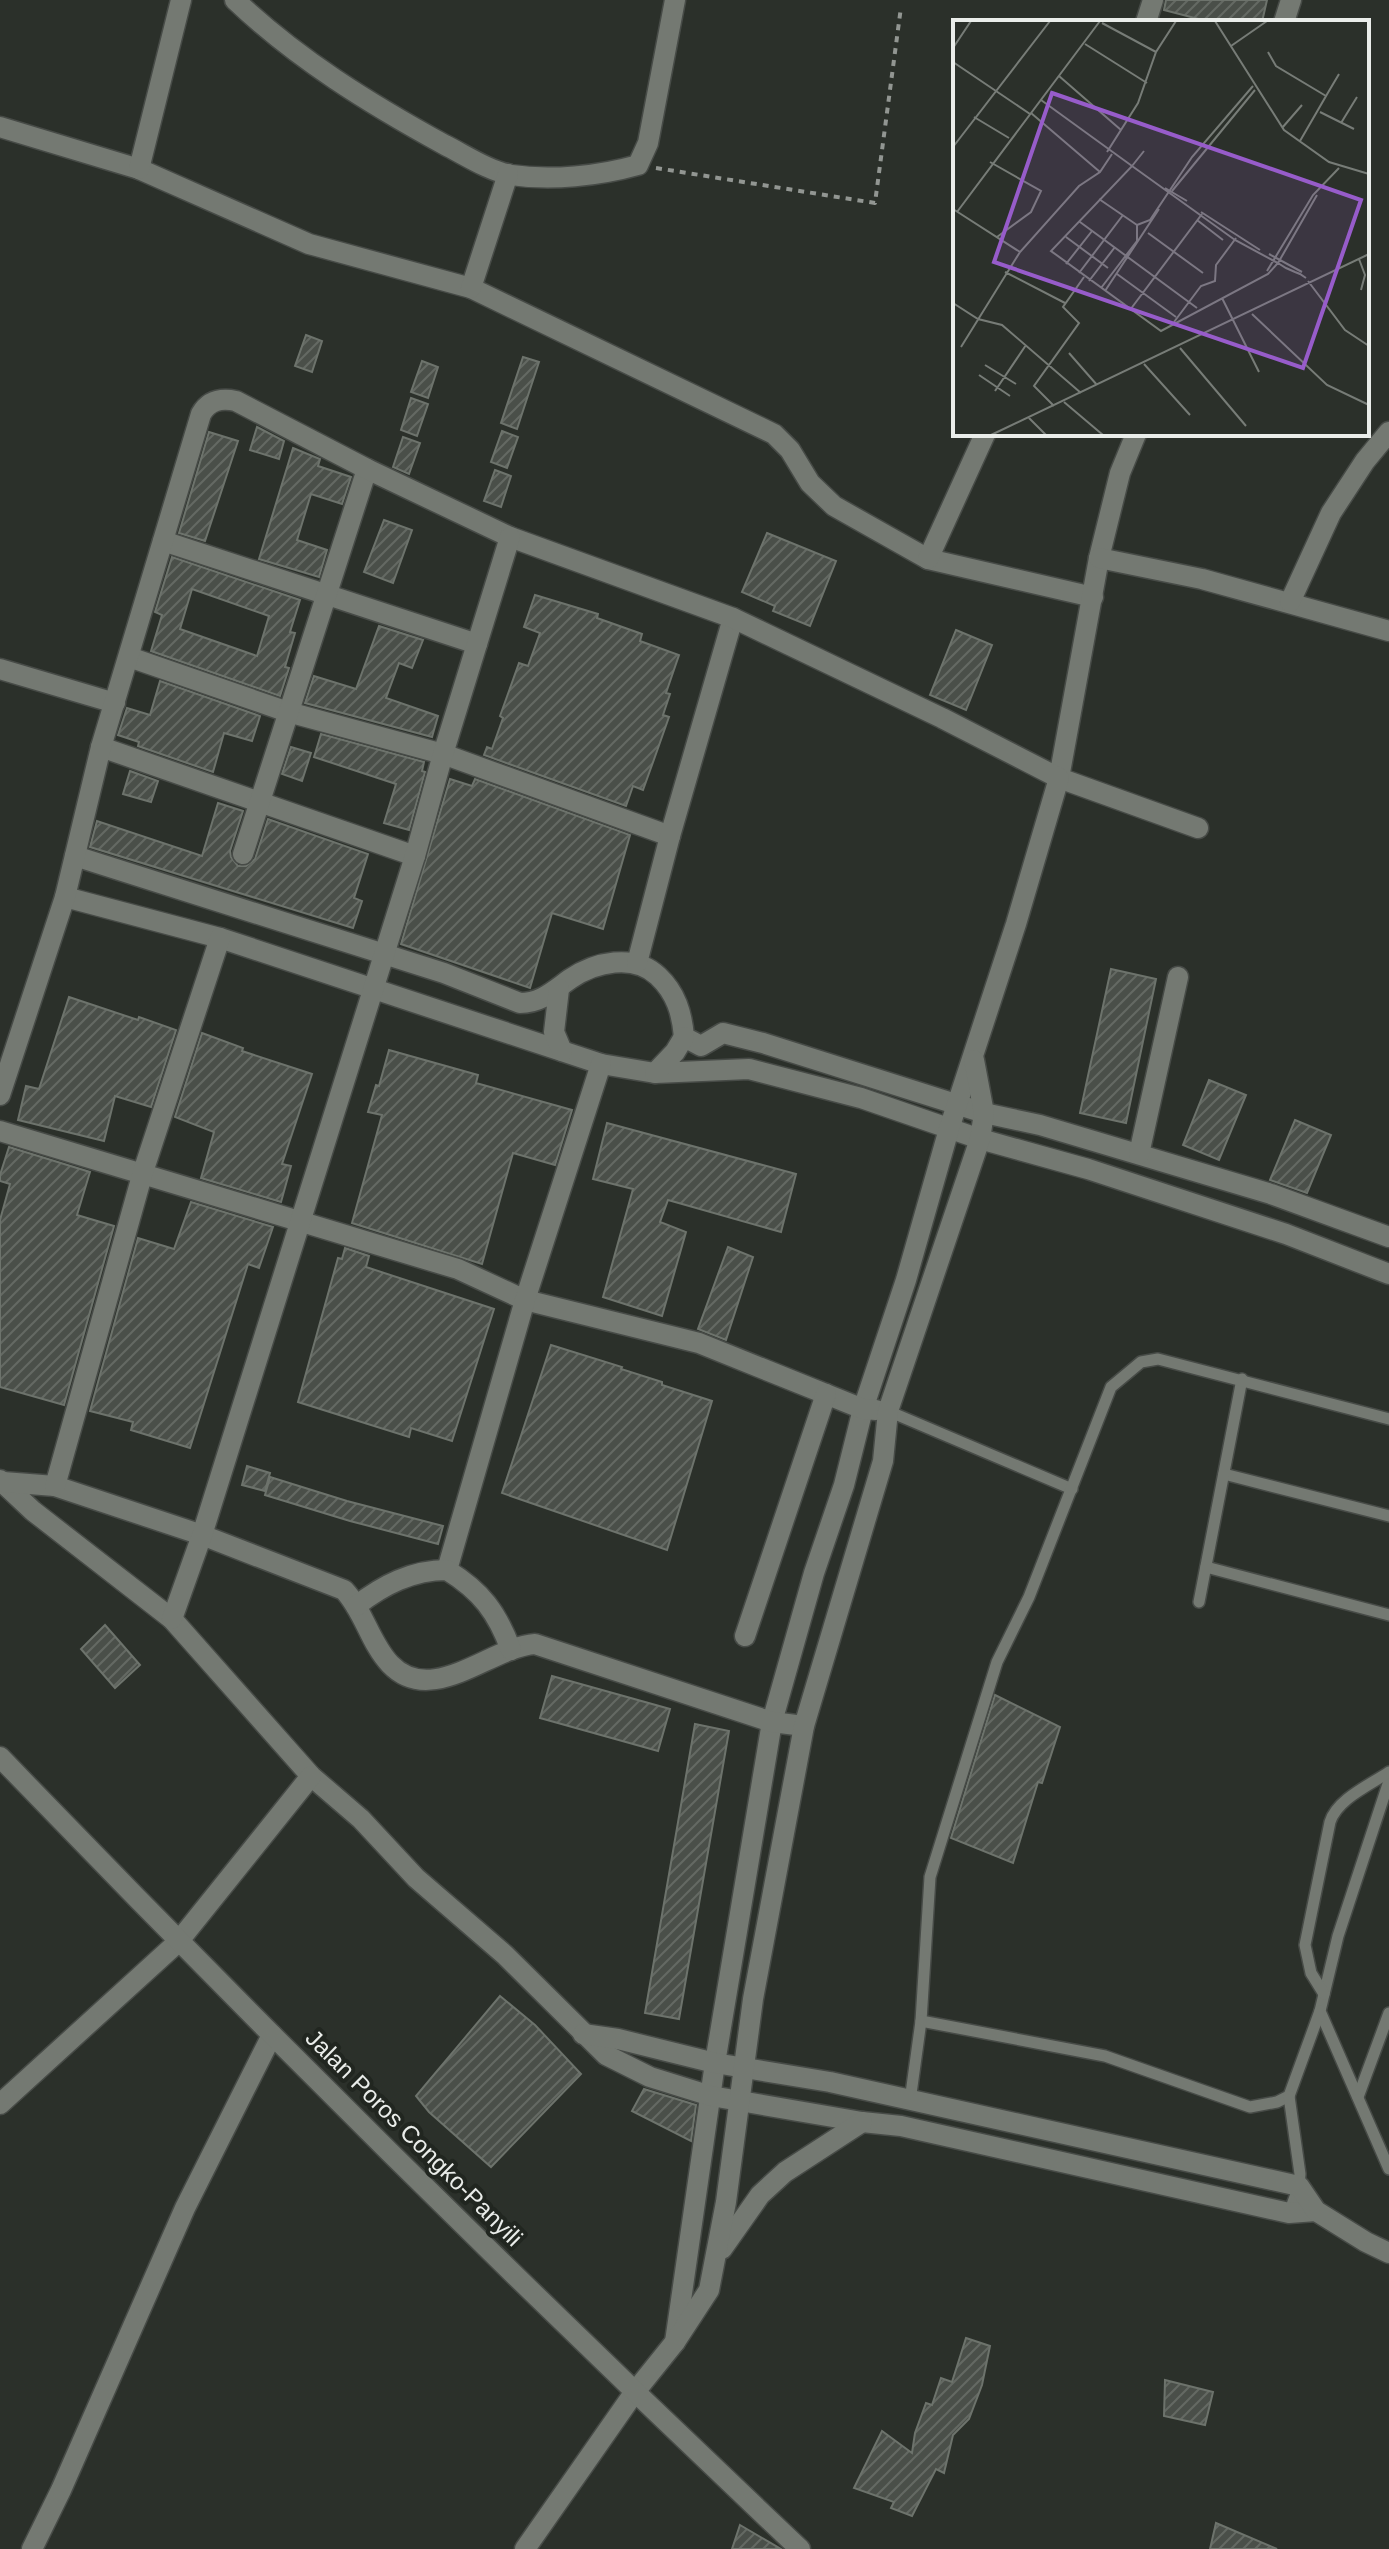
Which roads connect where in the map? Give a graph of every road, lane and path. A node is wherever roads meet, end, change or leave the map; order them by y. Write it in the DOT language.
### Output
graph roads {
  1 [pos="181,0"];
  2 [pos="235,0"];
  3 [pos="675,0"];
  4 [pos="1153,0"];
  5 [pos="1291,0"];
  6 [pos="901,7"];
  7 [pos="1147,20"];
  8 [pos="1285,20"];
  9 [pos="0,127"];
  10 [pos="638,165"];
  11 [pos="139,169"];
  12 [pos="508,174"];
  13 [pos="471,288"];
  14 [pos="1389,432"];
  15 [pos="984,436"];
  16 [pos="1135,436"];
  17 [pos="367,469"];
  18 [pos="510,537"];
  19 [pos="163,541"];
  20 [pos="1099,558"];
  21 [pos="928,559"];
  22 [pos="326,595"];
  23 [pos="1093,597"];
  24 [pos="1290,602"];
  25 [pos="733,618"];
  26 [pos="1389,631"];
  27 [pos="477,644"];
  28 [pos="129,657"];
  29 [pos="0,669"];
  30 [pos="115,703"];
  31 [pos="288,712"];
  32 [pos="101,747"];
  33 [pos="443,754"];
  34 [pos="1059,778"];
  35 [pos="259,802"];
  36 [pos="1198,828"];
  37 [pos="670,836"];
  38 [pos="243,854"];
  39 [pos="75,856"];
  40 [pos="415,856"];
  41 [pos="65,897"];
  42 [pos="220,938"];
  43 [pos="383,954"];
  44 [pos="637,963"];
  45 [pos="1178,977"];
  46 [pos="372,988"];
  47 [pos="559,989"];
  48 [pos="684,1037"];
  49 [pos="562,1051"];
  50 [pos="973,1057"];
  51 [pos="601,1064"];
  52 [pos="655,1073"];
  53 [pos="0,1095"];
  54 [pos="958,1104"];
  55 [pos="984,1113"];
  56 [pos="949,1129"];
  57 [pos="0,1131"];
  58 [pos="980,1139"];
  59 [pos="1139,1154"];
  60 [pos="143,1172"];
  61 [pos="300,1221"];
  62 [pos="1389,1237"];
  63 [pos="1389,1274"];
  64 [pos="525,1300"];
  65 [pos="1242,1379"];
  66 [pos="826,1394"];
  67 [pos="863,1409"];
  68 [pos="888,1411"];
  69 [pos="1389,1419"];
  70 [pos="1224,1474"];
  71 [pos="2,1481"];
  72 [pos="55,1486"];
  73 [pos="1072,1489"];
  74 [pos="1389,1516"];
  75 [pos="202,1535"];
  76 [pos="1206,1567"];
  77 [pos="447,1570"];
  78 [pos="1199,1602"];
  79 [pos="356,1606"];
  80 [pos="1389,1615"];
  81 [pos="172,1619"];
  82 [pos="745,1636"];
  83 [pos="511,1650"];
  84 [pos="772,1722"];
  85 [pos="804,1726"];
  86 [pos="0,1757"];
  87 [pos="1389,1772"];
  88 [pos="311,1776"];
  89 [pos="1389,1781"];
  90 [pos="178,1942"];
  91 [pos="1324,1994"];
  92 [pos="1320,2011"];
  93 [pos="1389,2013"];
  94 [pos="921,2021"];
  95 [pos="583,2034"];
  96 [pos="272,2035"];
  97 [pos="715,2063"];
  98 [pos="743,2067"];
  99 [pos="711,2096"];
  100 [pos="1289,2096"];
  101 [pos="1358,2097"];
  102 [pos="740,2101"];
  103 [pos="910,2101"];
  104 [pos="0,2104"];
  105 [pos="862,2122"];
  106 [pos="901,2126"];
  107 [pos="1389,2169"];
  108 [pos="1299,2186"];
  109 [pos="1316,2211"];
  110 [pos="1289,2213"];
  111 [pos="1389,2253"];
  112 [pos="718,2255"];
  113 [pos="675,2342"];
  114 [pos="634,2393"];
  115 [pos="32,2549"];
  116 [pos="525,2549"];
  117 [pos="800,2549"];
  1 -- 11 [label="street"];
  2 -- 12 [label="street"];
  3 -- 10 [label="street"];
  4 -- 7 [label="street"];
  5 -- 8 [label="street"];
  6 -- 10 [label="path"];
  9 -- 11 [label="street"];
  10 -- 12 [label="street"];
  11 -- 13 [label="street"];
  12 -- 13 [label="street"];
  13 -- 21 [label="street"];
  14 -- 24 [label="street"];
  15 -- 21 [label="street"];
  16 -- 20 [label="street"];
  17 -- 18 [label="street"];
  17 -- 19 [label="street"];
  17 -- 22 [label="street"];
  18 -- 25 [label="street"];
  18 -- 27 [label="street"];
  19 -- 22 [label="street"];
  19 -- 28 [label="street"];
  20 -- 23 [label="street"];
  20 -- 24 [label="street"];
  21 -- 23 [label="street"];
  22 -- 27 [label="street"];
  22 -- 31 [label="street"];
  23 -- 34 [label="street"];
  24 -- 26 [label="street"];
  25 -- 34 [label="street"];
  25 -- 37 [label="street"];
  27 -- 33 [label="street"];
  28 -- 30 [label="street"];
  28 -- 31 [label="street"];
  29 -- 30 [label="street"];
  30 -- 32 [label="street"];
  31 -- 33 [label="street"];
  31 -- 35 [label="street"];
  32 -- 35 [label="street"];
  32 -- 39 [label="street"];
  33 -- 37 [label="street"];
  33 -- 40 [label="street"];
  34 -- 36 [label="street"];
  34 -- 50 [label="street"];
  35 -- 38 [label="street"];
  35 -- 40 [label="street"];
  37 -- 44 [label="street"];
  39 -- 41 [label="street"];
  39 -- 43 [label="street"];
  40 -- 43 [label="street"];
  41 -- 42 [label="street"];
  41 -- 53 [label="street"];
  42 -- 46 [label="street"];
  42 -- 60 [label="street"];
  43 -- 46 [label="street"];
  43 -- 47 [label="street"];
  44 -- 47 [label="street"];
  44 -- 48 [label="street"];
  45 -- 59 [label="street"];
  46 -- 49 [label="street"];
  46 -- 61 [label="street"];
  47 -- 49 [label="street"];
  48 -- 52 [label="street"];
  48 -- 54 [label="street"];
  49 -- 51 [label="street"];
  50 -- 54 [label="street"];
  50 -- 55 [label="street"];
  51 -- 52 [label="street"];
  51 -- 64 [label="street"];
  52 -- 56 [label="street"];
  54 -- 55 [label="street"];
  54 -- 56 [label="street"];
  55 -- 58 [label="street"];
  55 -- 59 [label="street"];
  56 -- 58 [label="street"];
  56 -- 67 [label="street"];
  57 -- 60 [label="street"];
  58 -- 63 [label="street"];
  58 -- 68 [label="street"];
  59 -- 62 [label="street"];
  60 -- 61 [label="street"];
  60 -- 72 [label="street"];
  61 -- 64 [label="street"];
  61 -- 75 [label="street"];
  64 -- 66 [label="street"];
  64 -- 77 [label="street"];
  65 -- 69 [label="lane"];
  65 -- 70 [label="lane"];
  65 -- 73 [label="lane"];
  66 -- 67 [label="street"];
  66 -- 82 [label="street"];
  67 -- 68 [label="street"];
  67 -- 84 [label="street"];
  68 -- 73 [label="lane"];
  68 -- 85 [label="street"];
  70 -- 74 [label="lane"];
  70 -- 76 [label="lane"];
  71 -- 72 [label="street"];
  71 -- 81 [label="street"];
  72 -- 75 [label="street"];
  73 -- 94 [label="lane"];
  75 -- 79 [label="street"];
  75 -- 81 [label="street"];
  76 -- 78 [label="lane"];
  76 -- 80 [label="lane"];
  77 -- 79 [label="street"];
  77 -- 83 [label="street"];
  79 -- 83 [label="street"];
  81 -- 88 [label="street"];
  83 -- 84 [label="street"];
  84 -- 85 [label="street"];
  84 -- 97 [label="street"];
  85 -- 98 [label="street"];
  86 -- 90 [label="street, Jalan Poros Congko-Panyili"];
  87 -- 91 [label="lane"];
  88 -- 90 [label="street"];
  88 -- 95 [label="street"];
  89 -- 91 [label="lane"];
  90 -- 96 [label="street, Jalan Poros Congko-Panyili"];
  90 -- 104 [label="street"];
  91 -- 92 [label="lane"];
  92 -- 100 [label="lane"];
  92 -- 101 [label="lane"];
  93 -- 101 [label="lane"];
  94 -- 100 [label="lane"];
  94 -- 103 [label="lane"];
  95 -- 97 [label="street"];
  95 -- 99 [label="street"];
  96 -- 114 [label="street, Jalan Poros Congko-Panyili"];
  96 -- 115 [label="street"];
  97 -- 98 [label="street"];
  97 -- 99 [label="street"];
  98 -- 102 [label="street"];
  98 -- 103 [label="street"];
  99 -- 102 [label="street"];
  99 -- 113 [label="street"];
  100 -- 108 [label="lane"];
  101 -- 107 [label="lane"];
  102 -- 105 [label="street"];
  102 -- 112 [label="street"];
  103 -- 106 [label="street"];
  103 -- 108 [label="street"];
  105 -- 106 [label="street"];
  105 -- 112 [label="street"];
  106 -- 110 [label="street"];
  108 -- 109 [label="street"];
  108 -- 110 [label="lane"];
  109 -- 110 [label="street"];
  109 -- 111 [label="street"];
  112 -- 113 [label="street"];
  113 -- 114 [label="street"];
  114 -- 116 [label="street"];
  114 -- 117 [label="street, Jalan Poros Congko-Panyili"];
}
